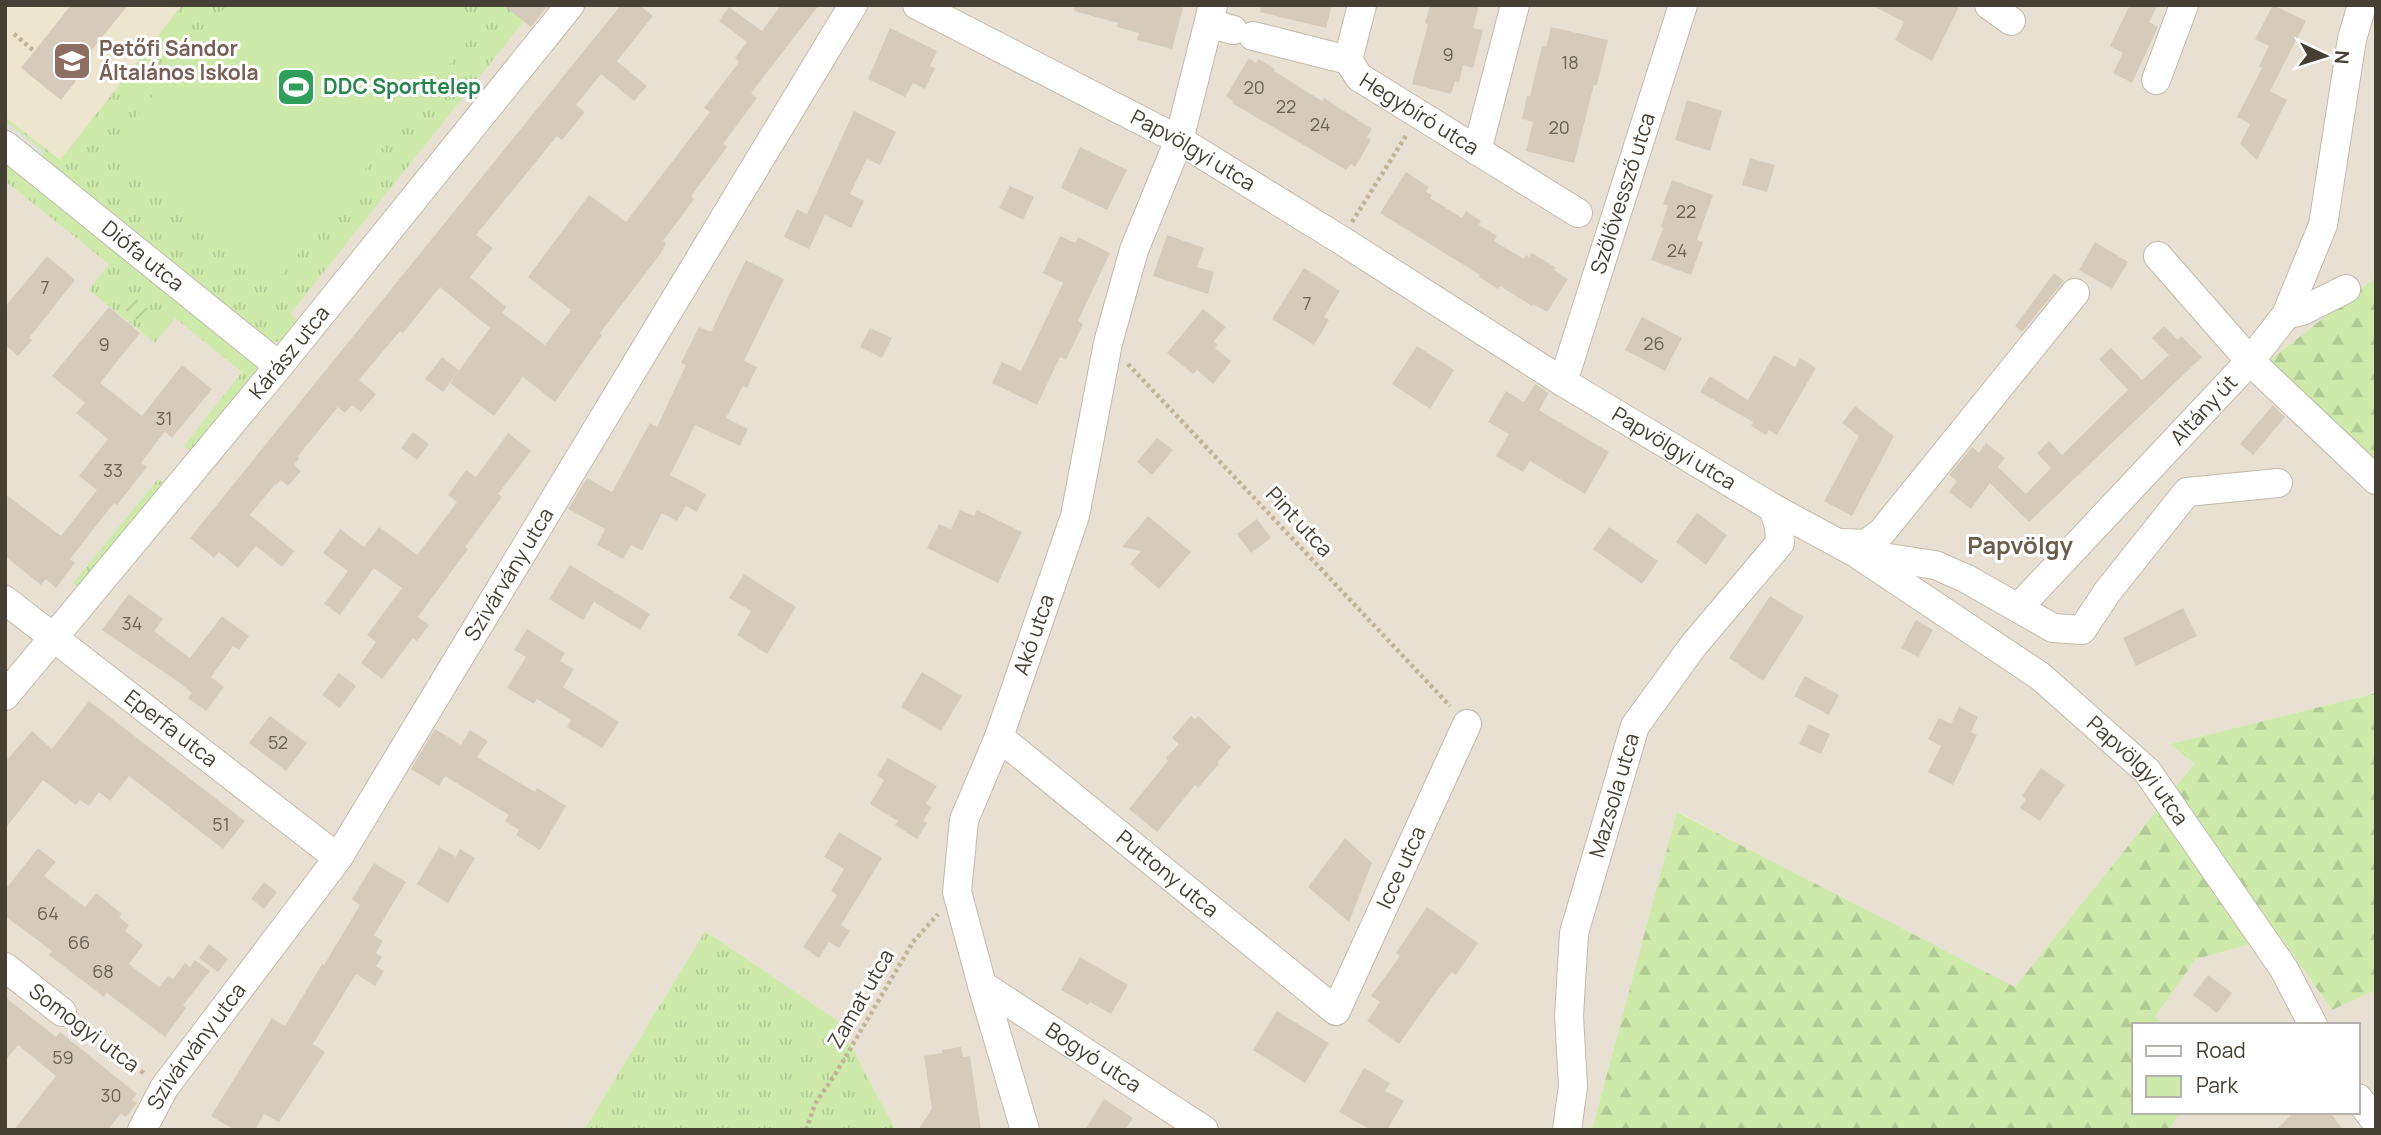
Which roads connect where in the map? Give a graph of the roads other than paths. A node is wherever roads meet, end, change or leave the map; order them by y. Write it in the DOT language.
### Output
graph roads {
  1 [pos="570,5"];
  2 [pos="853,5"];
  3 [pos="918,5"];
  4 [pos="1362,5"];
  5 [pos="1515,5"];
  6 [pos="1683,5"];
  7 [pos="2184,5"];
  8 [pos="2362,5"];
  9 [pos="1227,24"];
  10 [pos="1348,60"];
  11 [pos="2156,80"];
  12 [pos="1179,141"];
  13 [pos="5,145"];
  14 [pos="1477,151"];
  15 [pos="1578,213"];
  16 [pos="2158,256"];
  17 [pos="2346,289"];
  18 [pos="2075,293"];
  19 [pos="2286,315"];
  20 [pos="2250,362"];
  21 [pos="279,366"];
  22 [pos="1563,382"];
  23 [pos="2157,460"];
  24 [pos="2376,480"];
  25 [pos="2278,483"];
  26 [pos="2187,492"];
  27 [pos="1773,508"];
  28 [pos="1846,548"];
  29 [pos="5,600"];
  30 [pos="2018,608"];
  31 [pos="52,637"];
  32 [pos="5,696"];
  33 [pos="1467,724"];
  34 [pos="999,737"];
  35 [pos="338,858"];
  36 [pos="5,967"];
  37 [pos="982,985"];
  38 [pos="1336,1011"];
  39 [pos="62,1012"];
  40 [pos="2313,1023"];
  41 [pos="2360,1101"];
  42 [pos="2376,1122"];
  43 [pos="142,1130"];
  44 [pos="1025,1130"];
  45 [pos="1203,1130"];
  46 [pos="1567,1130"];
  1 -- 21 [label="street, Kárász utca"];
  2 -- 35 [label="street, Szivárvány utca"];
  3 -- 12 [label="street, Papvölgyi utca"];
  4 -- 10 [label="street"];
  5 -- 14 [label="street"];
  6 -- 22 [label="street, Szőlővessző utca"];
  7 -- 11 [label="street"];
  8 -- 19 [label="street, Altány út"];
  9 -- 10 [label="street, Hegybíró utca"];
  9 -- 12 [label="street, Akó utca"];
  10 -- 14 [label="street, Hegybíró utca"];
  12 -- 22 [label="street, Papvölgyi utca"];
  12 -- 34 [label="street, Akó utca"];
  13 -- 21 [label="street, Diófa utca"];
  14 -- 15 [label="street, Hegybíró utca"];
  16 -- 20 [label="street"];
  17 -- 19 [label="street"];
  18 -- 28 [label="street"];
  19 -- 20 [label="street, Altány út"];
  20 -- 23 [label="street, Altány út"];
  20 -- 24 [label="street"];
  21 -- 31 [label="street, Kárász utca"];
  22 -- 27 [label="street, Papvölgyi utca"];
  23 -- 26 [label="street"];
  23 -- 30 [label="street, Altány út"];
  25 -- 26 [label="street"];
  26 -- 30 [label="street"];
  27 -- 28 [label="street, Papvölgyi utca"];
  27 -- 46 [label="street, Mazsola utca"];
  28 -- 30 [label="street"];
  28 -- 40 [label="street, Papvölgyi utca"];
  29 -- 31 [label="street, Eperfa utca"];
  31 -- 32 [label="street, Kárász utca"];
  31 -- 35 [label="street, Eperfa utca"];
  33 -- 38 [label="street, Icce utca"];
  34 -- 37 [label="street, Akó utca"];
  34 -- 38 [label="street, Puttony utca"];
  35 -- 43 [label="street, Szivárvány utca"];
  36 -- 39 [label="street, Somogyi utca"];
  37 -- 44 [label="street, Akó utca"];
  37 -- 45 [label="street, Bogyó utca"];
  41 -- 42 [label="street"];
}
